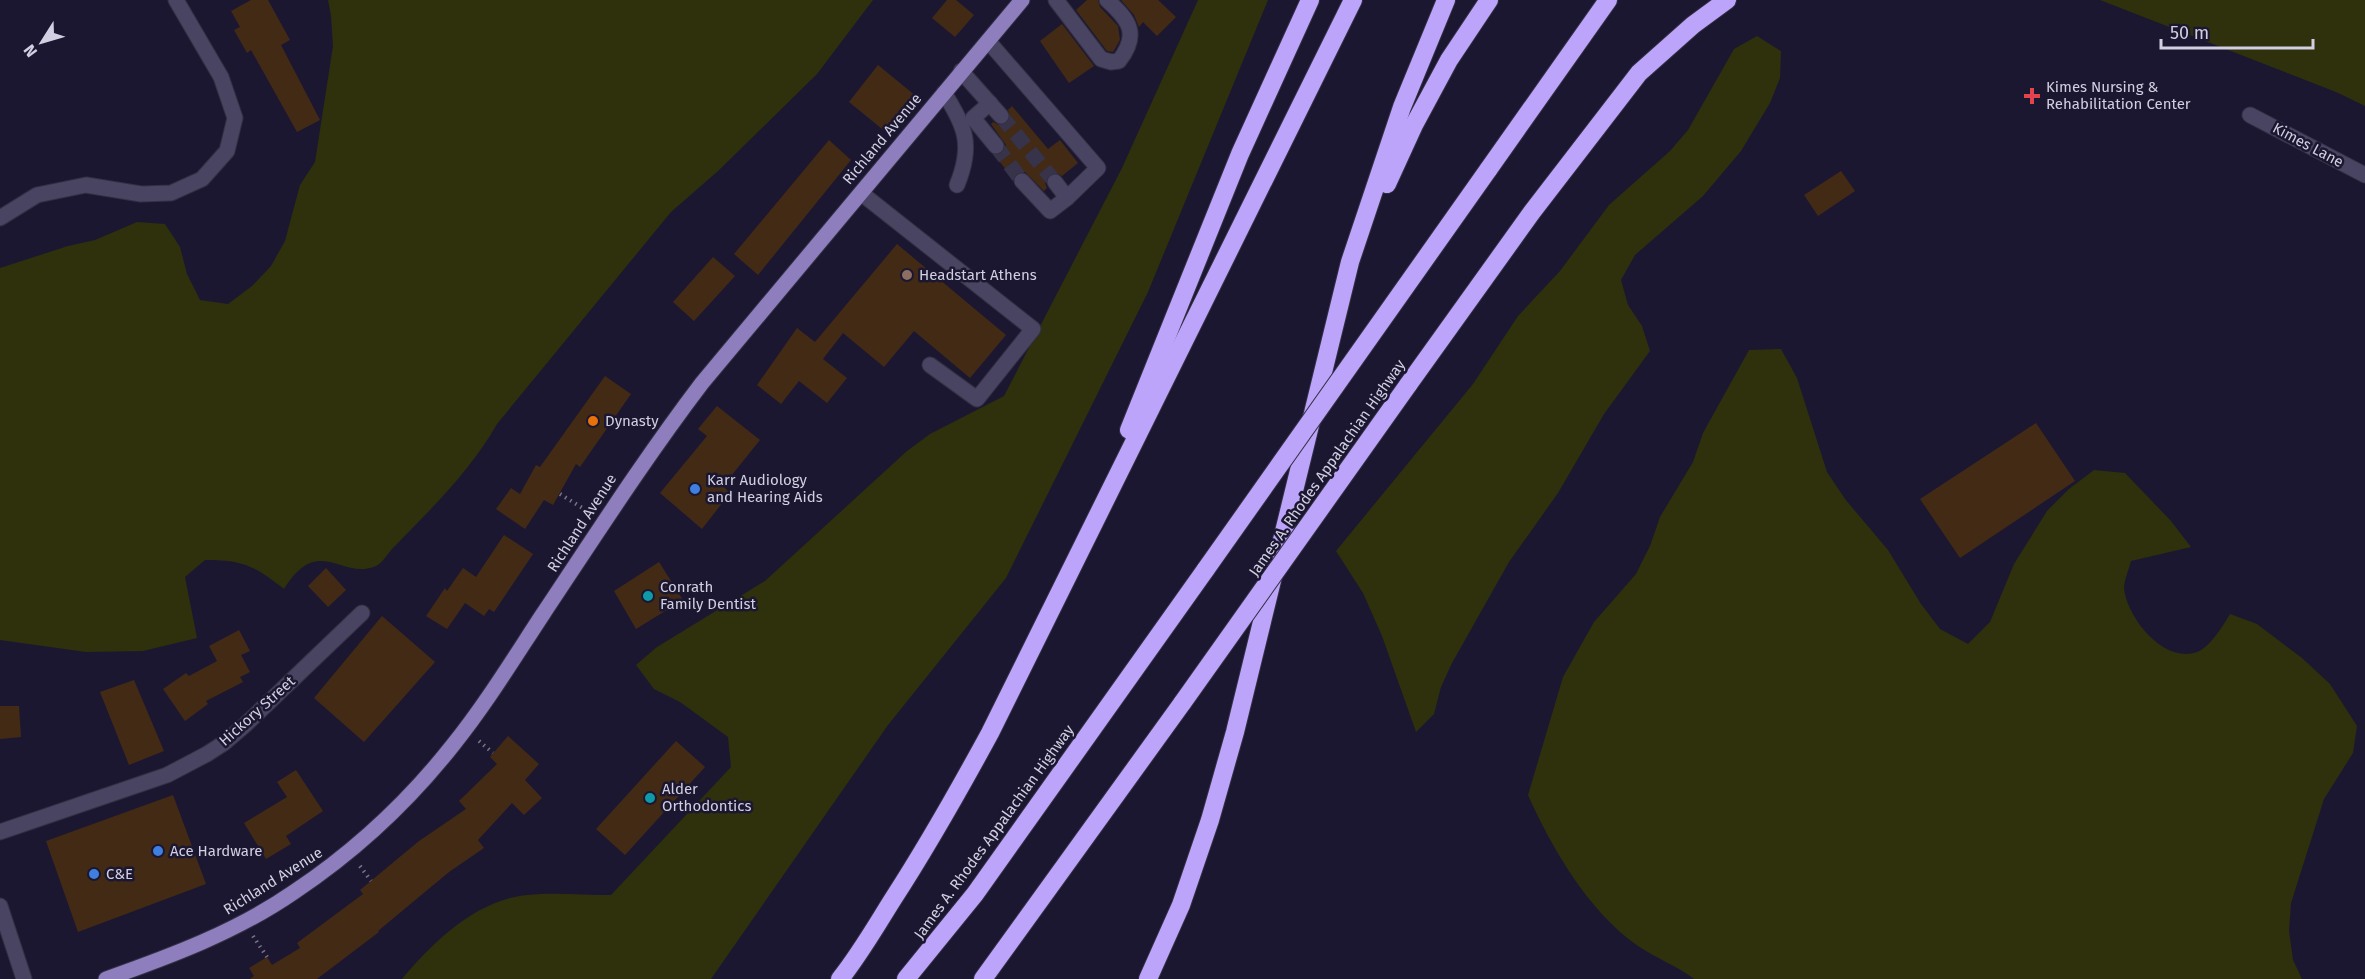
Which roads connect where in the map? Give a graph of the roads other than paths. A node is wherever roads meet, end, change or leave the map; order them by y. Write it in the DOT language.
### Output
graph roads {
  1 [pos="176,0"];
  2 [pos="1022,0"];
  3 [pos="1056,0"];
  4 [pos="1107,0"];
  5 [pos="1310,0"];
  6 [pos="1353,0"];
  7 [pos="1446,0"];
  8 [pos="1489,0"];
  9 [pos="1608,0"];
  10 [pos="1726,0"];
  11 [pos="988,41"];
  12 [pos="961,71"];
  13 [pos="944,93"];
  14 [pos="990,103"];
  15 [pos="2250,115"];
  16 [pos="1001,116"];
  17 [pos="996,146"];
  18 [pos="2365,175"];
  19 [pos="1022,181"];
  20 [pos="1055,182"];
  21 [pos="957,185"];
  22 [pos="861,193"];
  23 [pos="1067,198"];
  24 [pos="0,218"];
  25 [pos="1350,262"];
  26 [pos="930,364"];
  27 [pos="1075,564"];
  28 [pos="362,613"];
  29 [pos="0,832"];
  30 [pos="0,906"];
  31 [pos="24,979"];
  32 [pos="105,979"];
  33 [pos="840,979"];
  34 [pos="906,979"];
  35 [pos="983,979"];
  36 [pos="1148,979"];
  1 -- 24 [label="street"];
  2 -- 11 [label="main road, Richland Avenue"];
  3 -- 4 [label="street"];
  5 -- 27 [label="highway"];
  6 -- 27 [label="highway"];
  7 -- 25 [label="highway"];
  8 -- 25 [label="highway"];
  9 -- 34 [label="highway, James A. Rhodes Appalachian Highway, bridge"];
  10 -- 35 [label="highway, James A. Rhodes Appalachian Highway, bridge"];
  11 -- 12 [label="main road, Richland Avenue"];
  11 -- 23 [label="street"];
  12 -- 13 [label="main road, Richland Avenue"];
  12 -- 14 [label="street"];
  13 -- 21 [label="street"];
  13 -- 22 [label="main road, Richland Avenue"];
  14 -- 16 [label="street"];
  14 -- 17 [label="street"];
  15 -- 18 [label="street, Kimes Lane"];
  19 -- 23 [label="street"];
  20 -- 23 [label="street"];
  22 -- 26 [label="street"];
  22 -- 32 [label="main road, Richland Avenue"];
  25 -- 36 [label="highway"];
  27 -- 33 [label="highway"];
  28 -- 29 [label="street, Hickory Street"];
  30 -- 31 [label="street"];
}
